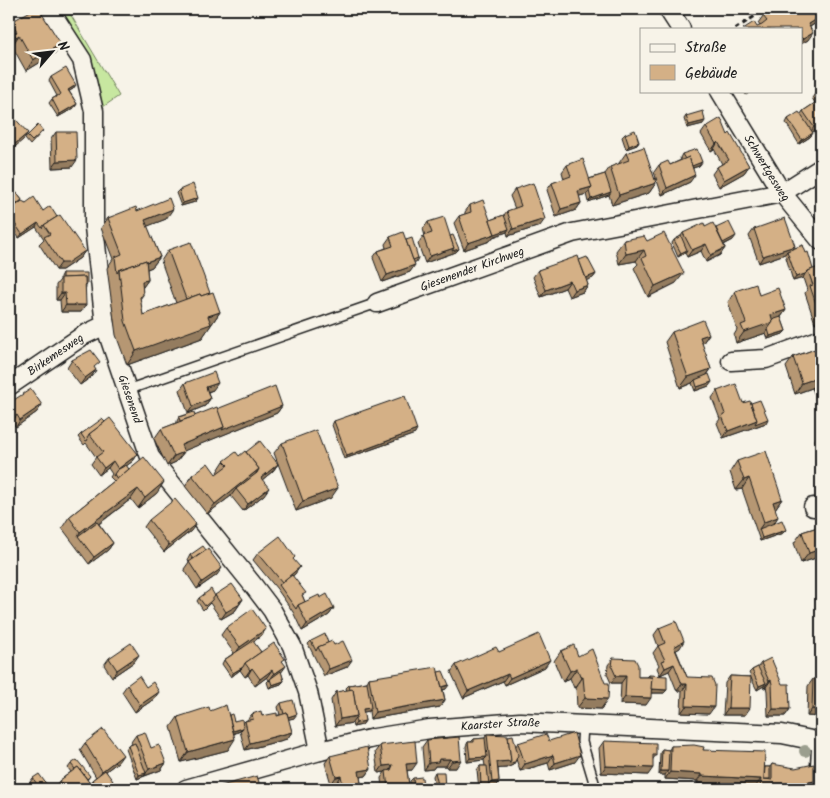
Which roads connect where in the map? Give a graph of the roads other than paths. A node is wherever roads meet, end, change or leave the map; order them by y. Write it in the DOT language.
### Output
graph roads {
  1 [pos="49,9"];
  2 [pos="668,9"];
  3 [pos="680,28"];
  4 [pos="721,92"];
  5 [pos="821,168"];
  6 [pos="782,192"];
  7 [pos="821,241"];
  8 [pos="377,303"];
  9 [pos="105,325"];
  10 [pos="821,339"];
  11 [pos="731,361"];
  12 [pos="9,386"];
  13 [pos="127,390"];
  14 [pos="583,725"];
  15 [pos="819,742"];
  16 [pos="320,751"];
  17 [pos="186,789"];
  18 [pos="596,789"];
  19 [pos="814,789"];
  1 -- 9 [label="street, Giesenend"];
  2 -- 3 [label="street"];
  4 -- 6 [label="street, Schwertgesweg"];
  5 -- 6 [label="street, Giesenender Kirchweg"];
  6 -- 7 [label="street, Schwertgesweg"];
  6 -- 8 [label="street, Giesenender Kirchweg"];
  8 -- 13 [label="lane, Giesenender Kirchweg"];
  9 -- 12 [label="street, Birkemesweg"];
  9 -- 13 [label="street, Giesenend"];
  10 -- 11 [label="street"];
  13 -- 16 [label="street, Giesenend"];
  14 -- 15 [label="street, Kaarster Straße"];
  14 -- 16 [label="street, Kaarster Straße"];
  14 -- 18 [label="lane"];
  15 -- 19 [label="lane"];
  16 -- 17 [label="street, Kaarster Straße"];
}
